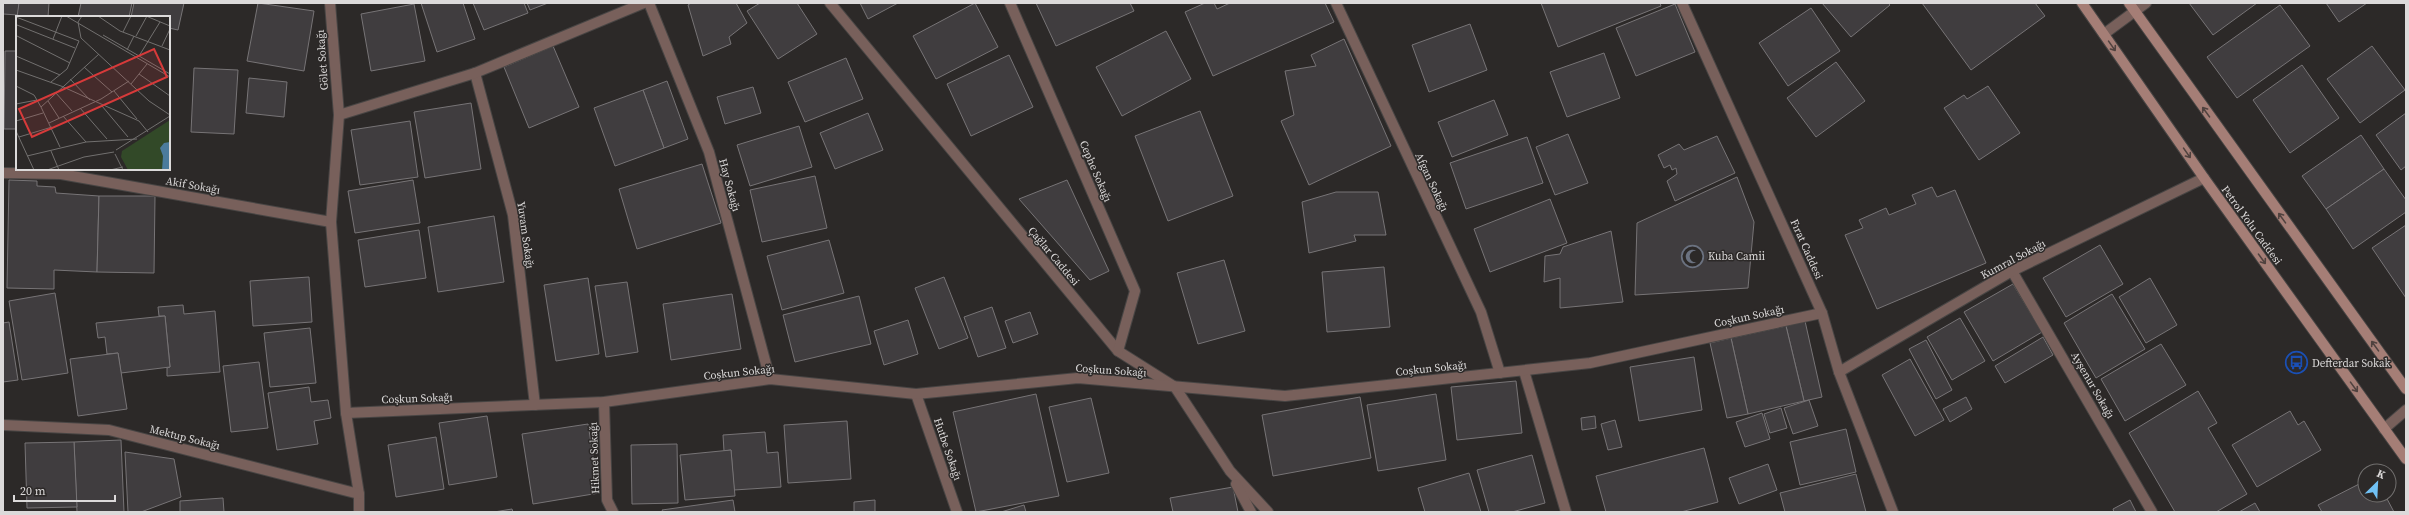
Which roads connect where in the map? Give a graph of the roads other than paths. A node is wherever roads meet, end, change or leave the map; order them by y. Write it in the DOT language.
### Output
graph roads {
  1 [pos="330,3"];
  2 [pos="644,3"];
  3 [pos="649,3"];
  4 [pos="830,3"];
  5 [pos="1010,3"];
  6 [pos="1336,3"];
  7 [pos="1682,3"];
  8 [pos="2082,3"];
  9 [pos="2146,3"];
  10 [pos="2131,7"];
  11 [pos="2104,34"];
  12 [pos="475,73"];
  13 [pos="339,115"];
  14 [pos="3,173"];
  15 [pos="2204,178"];
  16 [pos="331,222"];
  17 [pos="2012,271"];
  18 [pos="1822,313"];
  19 [pos="1118,351"];
  20 [pos="1524,371"];
  21 [pos="1839,372"];
  22 [pos="1500,373"];
  23 [pos="770,379"];
  24 [pos="1175,387"];
  25 [pos="2406,389"];
  26 [pos="916,394"];
  27 [pos="604,402"];
  28 [pos="534,405"];
  29 [pos="2406,410"];
  30 [pos="346,413"];
  31 [pos="3,425"];
  32 [pos="2384,429"];
  33 [pos="2406,459"];
  34 [pos="1230,471"];
  35 [pos="359,494"];
  36 [pos="359,512"];
  37 [pos="613,512"];
  38 [pos="957,512"];
  39 [pos="1251,512"];
  40 [pos="1268,512"];
  41 [pos="1566,512"];
  42 [pos="1893,512"];
  43 [pos="2152,512"];
  1 -- 13 [label="street, Gölet Sokağı"];
  2 -- 12 [label="street"];
  3 -- 23 [label="street, Hay Sokağı"];
  4 -- 19 [label="street, Çağlar Caddesi"];
  5 -- 19 [label="street, Cephe Sokağı"];
  6 -- 22 [label="street, Afgan Sokağı"];
  7 -- 18 [label="street, Fırat Caddesi"];
  8 -- 11 [label="main road, Petrol Yolu Caddesi"];
  9 -- 10 [label="street"];
  10 -- 11 [label="street"];
  25 -- 10 [label="main road, one-way"];
  11 -- 15 [label="main road, Petrol Yolu Caddesi, one-way"];
  12 -- 13 [label="street"];
  12 -- 28 [label="street, Yuvam Sokağı"];
  13 -- 16 [label="street, Gölet Sokağı"];
  14 -- 16 [label="street, Akif Sokağı"];
  15 -- 17 [label="street, Kumral Sokağı"];
  15 -- 32 [label="main road, Petrol Yolu Caddesi, one-way"];
  16 -- 30 [label="street, Gölet Sokağı"];
  17 -- 21 [label="street, Kumral Sokağı"];
  17 -- 43 [label="street, Ayşenur Sokağı"];
  18 -- 20 [label="street, Coşkun Sokağı"];
  18 -- 21 [label="street, Fırat Caddesi"];
  19 -- 24 [label="street, Çağlar Caddesi"];
  20 -- 22 [label="street, Coşkun Sokağı"];
  20 -- 41 [label="street"];
  21 -- 42 [label="street, Fırat Caddesi"];
  22 -- 24 [label="street, Coşkun Sokağı"];
  23 -- 26 [label="street, Coşkun Sokağı"];
  23 -- 27 [label="street, Coşkun Sokağı"];
  24 -- 26 [label="street, Coşkun Sokağı"];
  24 -- 34 [label="street, Çağlar Caddesi"];
  26 -- 38 [label="street, Hutbe Sokağı"];
  27 -- 28 [label="street, Coşkun Sokağı"];
  27 -- 37 [label="street, Hikmet Sokağı"];
  28 -- 30 [label="street, Coşkun Sokağı"];
  29 -- 32 [label="street"];
  30 -- 35 [label="street, Gölet Sokağı"];
  31 -- 35 [label="street, Mektup Sokağı"];
  32 -- 33 [label="main road, Petrol Yolu Caddesi"];
  34 -- 39 [label="street"];
  34 -- 40 [label="street, Çağlar Caddesi"];
  35 -- 36 [label="street, Gölet Sokağı"];
}
